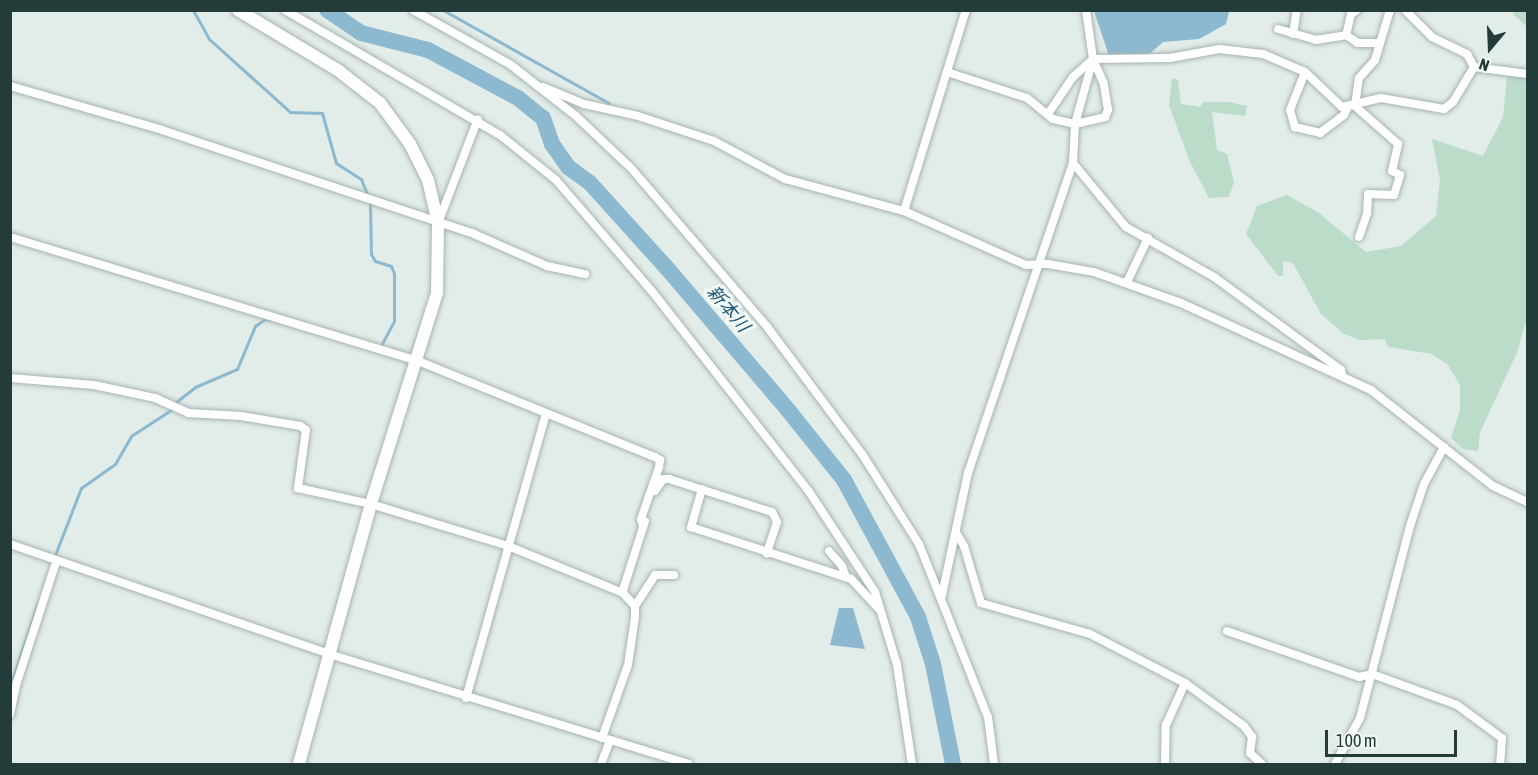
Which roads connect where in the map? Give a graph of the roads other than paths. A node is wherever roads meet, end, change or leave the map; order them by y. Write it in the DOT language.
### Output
graph roads {
  1 [pos="238,10"];
  2 [pos="285,10"];
  3 [pos="413,10"];
  4 [pos="966,10"];
  5 [pos="1086,10"];
  6 [pos="1298,10"];
  7 [pos="1357,10"];
  8 [pos="1390,10"];
  9 [pos="1405,10"];
  10 [pos="1278,29"];
  11 [pos="1293,34"];
  12 [pos="1346,35"];
  13 [pos="1379,43"];
  14 [pos="1093,59"];
  15 [pos="1474,67"];
  16 [pos="947,72"];
  17 [pos="1305,72"];
  18 [pos="1527,74"];
  19 [pos="10,86"];
  20 [pos="543,87"];
  21 [pos="1352,107"];
  22 [pos="1048,114"];
  23 [pos="478,119"];
  24 [pos="1075,124"];
  25 [pos="1073,162"];
  26 [pos="904,211"];
  27 [pos="438,223"];
  28 [pos="10,237"];
  29 [pos="1359,237"];
  30 [pos="1148,238"];
  31 [pos="1040,265"];
  32 [pos="585,274"];
  33 [pos="1127,282"];
  34 [pos="417,361"];
  35 [pos="1342,375"];
  36 [pos="10,378"];
  37 [pos="546,414"];
  38 [pos="1444,447"];
  39 [pos="702,489"];
  40 [pos="1527,502"];
  41 [pos="371,504"];
  42 [pos="643,526"];
  43 [pos="957,534"];
  44 [pos="10,544"];
  45 [pos="508,546"];
  46 [pos="829,551"];
  47 [pos="767,553"];
  48 [pos="56,562"];
  49 [pos="674,575"];
  50 [pos="846,578"];
  51 [pos="623,593"];
  52 [pos="942,596"];
  53 [pos="634,606"];
  54 [pos="883,613"];
  55 [pos="1227,632"];
  56 [pos="329,654"];
  57 [pos="1372,674"];
  58 [pos="1185,683"];
  59 [pos="466,698"];
  60 [pos="10,714"];
  61 [pos="606,740"];
  62 [pos="299,765"];
  63 [pos="601,765"];
  64 [pos="689,765"];
  65 [pos="912,765"];
  66 [pos="994,765"];
  67 [pos="1165,765"];
  68 [pos="1262,765"];
  69 [pos="1335,765"];
  70 [pos="1500,765"];
  1 -- 27 [label="street"];
  2 -- 23 [label="street"];
  3 -- 20 [label="street"];
  4 -- 16 [label="street"];
  5 -- 14 [label="street"];
  6 -- 11 [label="street"];
  7 -- 12 [label="street"];
  8 -- 13 [label="street"];
  9 -- 15 [label="street"];
  10 -- 11 [label="street"];
  11 -- 12 [label="street"];
  12 -- 13 [label="street"];
  13 -- 21 [label="street"];
  14 -- 17 [label="street"];
  14 -- 22 [label="street"];
  14 -- 24 [label="street"];
  14 -- 24 [label="street"];
  15 -- 18 [label="street"];
  15 -- 21 [label="street"];
  16 -- 22 [label="street"];
  16 -- 26 [label="street"];
  17 -- 21 [label="street"];
  17 -- 21 [label="street"];
  19 -- 27 [label="street"];
  20 -- 26 [label="street"];
  20 -- 52 [label="street"];
  21 -- 29 [label="street"];
  22 -- 24 [label="street"];
  23 -- 27 [label="street"];
  23 -- 54 [label="street"];
  24 -- 25 [label="street"];
  25 -- 30 [label="street"];
  25 -- 31 [label="street"];
  26 -- 31 [label="street"];
  27 -- 32 [label="street"];
  27 -- 34 [label="street"];
  28 -- 34 [label="street"];
  30 -- 33 [label="street"];
  30 -- 35 [label="street"];
  31 -- 33 [label="street"];
  31 -- 43 [label="street"];
  33 -- 35 [label="street"];
  34 -- 37 [label="street"];
  34 -- 41 [label="street"];
  35 -- 38 [label="street"];
  36 -- 41 [label="street"];
  37 -- 42 [label="street"];
  37 -- 45 [label="street"];
  38 -- 40 [label="street"];
  38 -- 57 [label="street"];
  39 -- 42 [label="street"];
  39 -- 47 [label="street"];
  39 -- 47 [label="street"];
  41 -- 45 [label="street"];
  41 -- 56 [label="street"];
  42 -- 51 [label="street"];
  43 -- 52 [label="street"];
  43 -- 58 [label="street"];
  44 -- 48 [label="street"];
  45 -- 51 [label="street"];
  45 -- 59 [label="street"];
  46 -- 50 [label="street"];
  47 -- 50 [label="street"];
  48 -- 56 [label="street"];
  48 -- 60 [label="street"];
  49 -- 53 [label="street"];
  50 -- 54 [label="street"];
  51 -- 53 [label="street"];
  52 -- 66 [label="street"];
  53 -- 61 [label="street"];
  54 -- 65 [label="street"];
  55 -- 57 [label="street"];
  56 -- 59 [label="street"];
  56 -- 62 [label="street"];
  57 -- 69 [label="street"];
  57 -- 70 [label="street"];
  58 -- 67 [label="street"];
  58 -- 68 [label="street"];
  59 -- 61 [label="street"];
  61 -- 63 [label="street"];
  61 -- 64 [label="street"];
}
